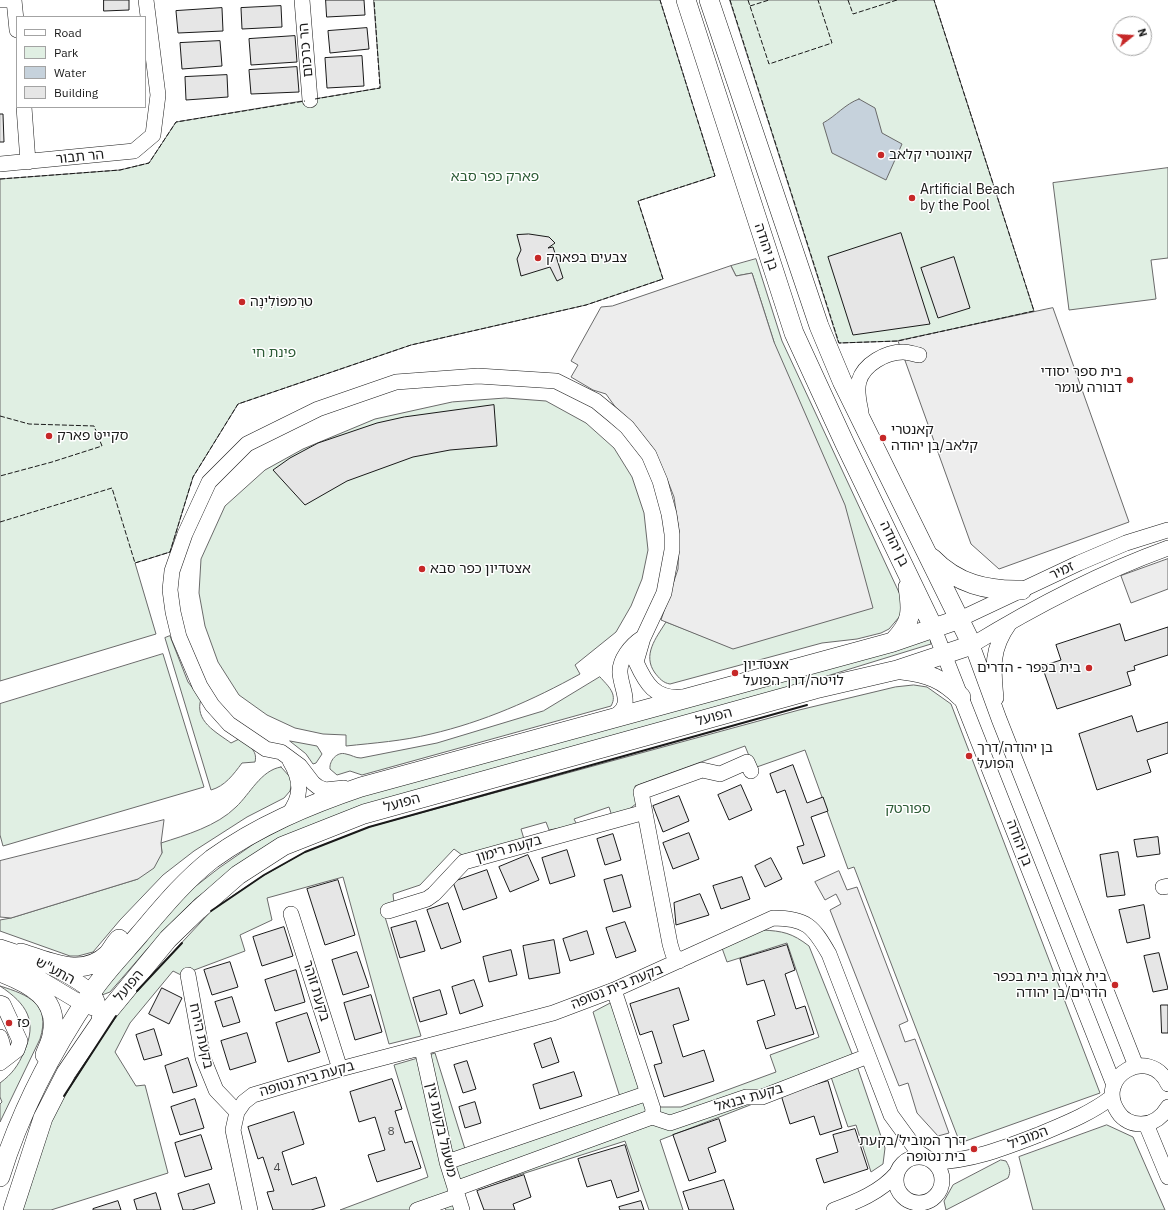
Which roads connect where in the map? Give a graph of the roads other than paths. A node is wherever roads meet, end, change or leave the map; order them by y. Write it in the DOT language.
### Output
graph roads {
  1 [pos="0,0"];
  2 [pos="10,0"];
  3 [pos="14,0"];
  4 [pos="146,0"];
  5 [pos="302,0"];
  6 [pos="686,0"];
  7 [pos="709,0"];
  8 [pos="16,20"];
  9 [pos="310,100"];
  10 [pos="24,108"];
  11 [pos="28,162"];
  12 [pos="0,164"];
  13 [pos="919,355"];
  14 [pos="864,425"];
  15 [pos="1168,530"];
  16 [pos="1168,548"];
  17 [pos="928,554"];
  18 [pos="906,568"];
  19 [pos="1022,590"];
  20 [pos="960,619"];
  21 [pos="1010,623"];
  22 [pos="934,629"];
  23 [pos="643,638"];
  24 [pos="893,642"];
  25 [pos="972,645"];
  26 [pos="945,654"];
  27 [pos="897,670"];
  28 [pos="702,694"];
  29 [pos="961,697"];
  30 [pos="999,719"];
  31 [pos="611,720"];
  32 [pos="288,757"];
  33 [pos="751,771"];
  34 [pos="361,787"];
  35 [pos="645,812"];
  36 [pos="288,815"];
  37 [pos="180,886"];
  38 [pos="388,911"];
  39 [pos="291,914"];
  40 [pos="0,947"];
  41 [pos="21,953"];
  42 [pos="0,960"];
  43 [pos="678,961"];
  44 [pos="0,972"];
  45 [pos="188,976"];
  46 [pos="614,990"];
  47 [pos="0,1004"];
  48 [pos="93,1007"];
  49 [pos="0,1037"];
  50 [pos="422,1049"];
  51 [pos="868,1056"];
  52 [pos="0,1062"];
  53 [pos="1136,1066"];
  54 [pos="340,1069"];
  55 [pos="1166,1077"];
  56 [pos="1113,1091"];
  57 [pos="648,1093"];
  58 [pos="27,1107"];
  59 [pos="237,1112"];
  60 [pos="1167,1113"];
  61 [pos="1119,1114"];
  62 [pos="652,1117"];
  63 [pos="895,1120"];
  64 [pos="1076,1120"];
  65 [pos="1146,1124"];
  66 [pos="979,1157"];
  67 [pos="931,1160"];
  68 [pos="447,1162"];
  69 [pos="899,1169"];
  70 [pos="0,1177"];
  71 [pos="1168,1177"];
  72 [pos="942,1185"];
  73 [pos="904,1197"];
  74 [pos="458,1198"];
  75 [pos="935,1204"];
  76 [pos="921,1207"];
  77 [pos="839,1208"];
  78 [pos="13,1210"];
  79 [pos="250,1210"];
  80 [pos="417,1210"];
  1 -- 2 [label="street"];
  3 -- 8 [label="street"];
  4 -- 11 [label="street, הר תבור"];
  5 -- 9 [label="street, הר כרכום"];
  6 -- 18 [label="main road, בן יהודה"];
  7 -- 14 [label="main road, בן יהודה"];
  10 -- 11 [label="street"];
  11 -- 12 [label="street, הר תבור"];
  13 -- 14 [label="street"];
  14 -- 17 [label="main road, בן יהודה"];
  15 -- 19 [label="street, זמיר"];
  16 -- 21 [label="street, זמיר"];
  17 -- 19 [label="main road"];
  17 -- 20 [label="main road, בן יהודה"];
  18 -- 22 [label="main road, בן יהודה"];
  18 -- 24 [label="main road"];
  19 -- 20 [label="street, זמיר"];
  20 -- 22 [label="main road, הפועל"];
  20 -- 25 [label="main road, בן יהודה"];
  21 -- 25 [label="street, זמיר"];
  21 -- 30 [label="street"];
  22 -- 24 [label="main road, הפועל"];
  22 -- 26 [label="street, בן יהודה"];
  23 -- 28 [label="street"];
  23 -- 31 [label="street"];
  23 -- 32 [label="street"];
  24 -- 28 [label="main road, הפועל"];
  25 -- 26 [label="main road, הפועל"];
  25 -- 30 [label="street, בן יהודה"];
  26 -- 27 [label="main road, הפועל"];
  26 -- 29 [label="street, בן יהודה"];
  27 -- 29 [label="main road"];
  27 -- 48 [label="main road, הפועל"];
  28 -- 31 [label="main road, הפועל"];
  29 -- 56 [label="street, בן יהודה"];
  30 -- 53 [label="street, בן יהודה"];
  31 -- 34 [label="main road, הפועל"];
  32 -- 34 [label="street"];
  32 -- 36 [label="street"];
  33 -- 35 [label="street"];
  34 -- 36 [label="main road, הפועל"];
  35 -- 38 [label="street, בקעת רימון"];
  35 -- 43 [label="street"];
  36 -- 37 [label="main road, הפועל"];
  37 -- 41 [label="main road"];
  37 -- 48 [label="main road, הפועל"];
  39 -- 54 [label="street, בקעת זוהר"];
  40 -- 41 [label="street, התע\"ש"];
  41 -- 48 [label="street, התע\"ש"];
  42 -- 48 [label="street, התע\"ש"];
  43 -- 46 [label="street, בקעת בית נטופה"];
  43 -- 51 [label="street, בקעת בית נטופה"];
  44 -- 58 [label="main road"];
  45 -- 59 [label="street, בקעת הירח"];
  46 -- 50 [label="street, בקעת בית נטופה"];
  46 -- 57 [label="street"];
  47 -- 52 [label="street"];
  48 -- 58 [label="main road, הפועל"];
  48 -- 78 [label="main road, הפועל"];
  49 -- 52 [label="street"];
  50 -- 54 [label="street, בקעת בית נטופה"];
  50 -- 68 [label="street, משעול בקעת צין"];
  51 -- 62 [label="street, בקעת יבנאל"];
  51 -- 63 [label="street, בקעת בית נטופה"];
  53 -- 55 [label="street"];
  53 -- 56 [label="street, המוביל"];
  54 -- 59 [label="street, בקעת בית נטופה"];
  56 -- 61 [label="street, בן יהודה"];
  56 -- 64 [label="street, המוביל"];
  57 -- 62 [label="street"];
  57 -- 68 [label="street"];
  58 -- 70 [label="main road, הפועל"];
  59 -- 79 [label="street, בקעת בית נטופה"];
  60 -- 65 [label="street"];
  61 -- 64 [label="street, המוביל"];
  61 -- 65 [label="street"];
  62 -- 74 [label="street"];
  63 -- 67 [label="street, בקעת בית נטופה"];
  63 -- 69 [label="street, בקעת בית נטופה"];
  64 -- 66 [label="street, המוביל"];
  65 -- 71 [label="street"];
  66 -- 67 [label="street, המוביל"];
  66 -- 72 [label="street, המוביל"];
  67 -- 69 [label="street"];
  67 -- 72 [label="street"];
  68 -- 74 [label="street, משעול בקעת צין"];
  69 -- 73 [label="street"];
  69 -- 77 [label="street"];
  72 -- 75 [label="street"];
  73 -- 76 [label="street"];
  73 -- 77 [label="street"];
  74 -- 80 [label="street"];
  75 -- 76 [label="street"];
}
